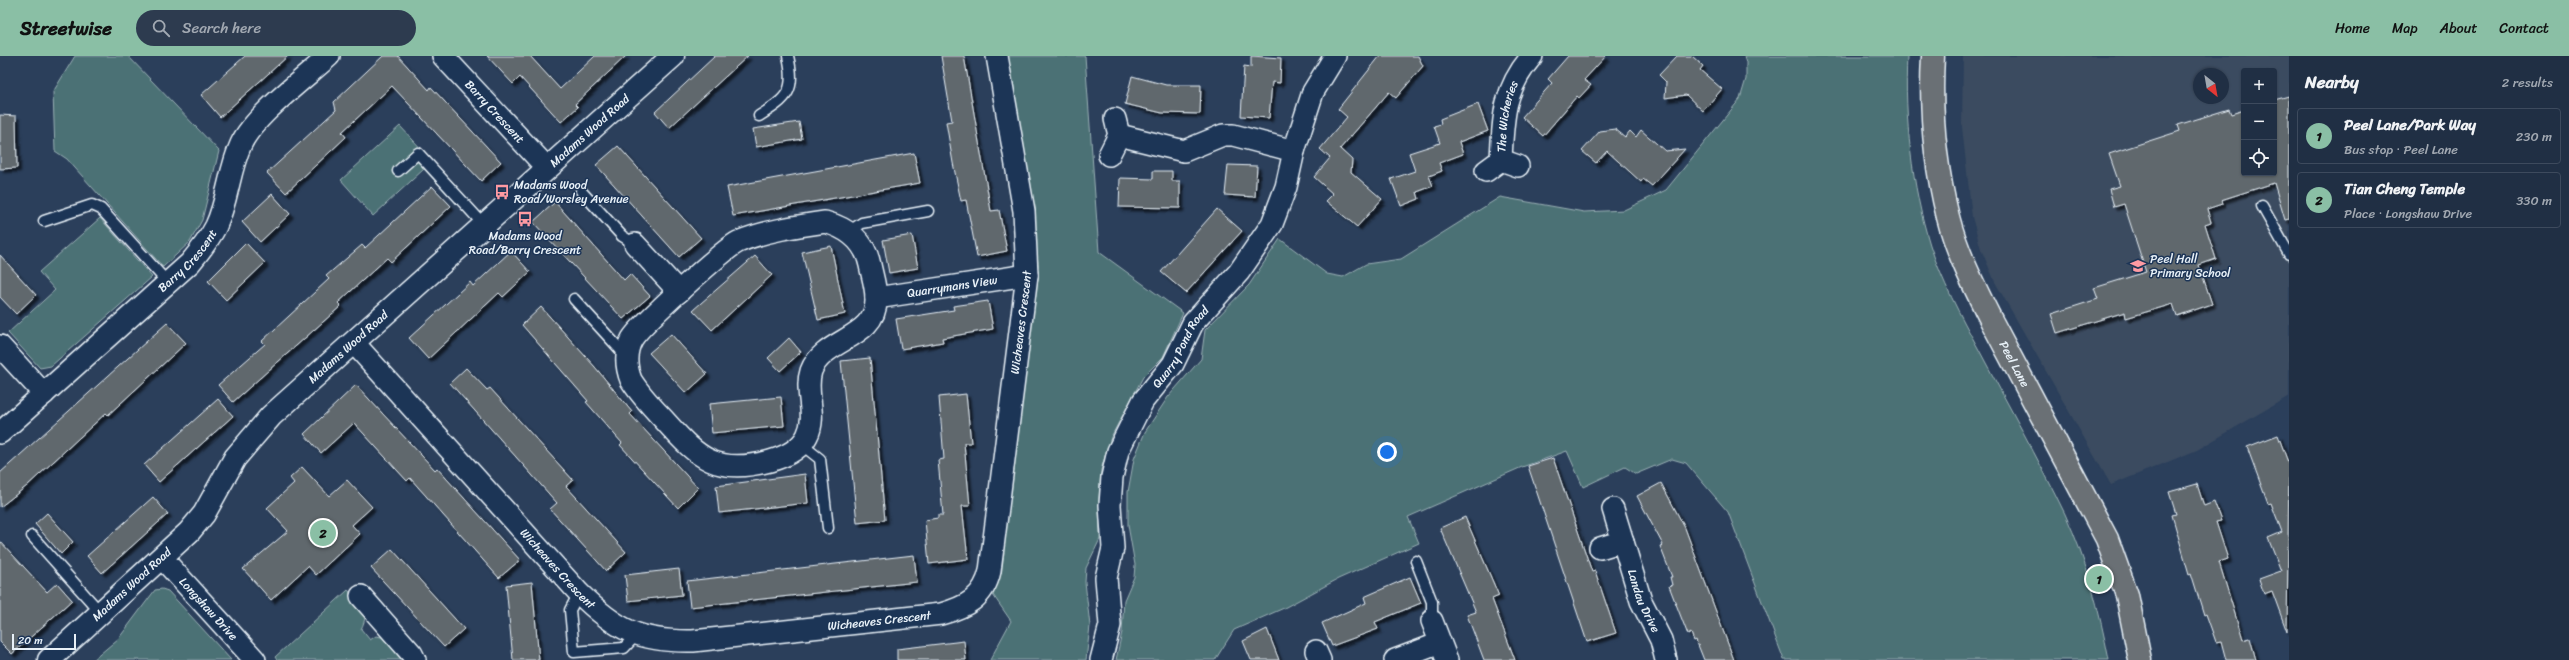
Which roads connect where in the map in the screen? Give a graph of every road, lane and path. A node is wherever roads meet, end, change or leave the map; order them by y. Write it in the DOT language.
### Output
graph roads {
  1 [pos="329,56"];
  2 [pos="443,56"];
  3 [pos="673,56"];
  4 [pos="788,56"];
  5 [pos="997,56"];
  6 [pos="1335,56"];
  7 [pos="1532,56"];
  8 [pos="1933,56"];
  9 [pos="758,116"];
  10 [pos="1294,151"];
  11 [pos="1109,155"];
  12 [pos="1502,166"];
  13 [pos="547,168"];
  14 [pos="398,171"];
  15 [pos="581,191"];
  16 [pos="2262,206"];
  17 [pos="928,211"];
  18 [pos="44,221"];
  19 [pos="484,225"];
  20 [pos="848,232"];
  21 [pos="635,244"];
  22 [pos="2289,254"];
  23 [pos="1027,275"];
  24 [pos="168,283"];
  25 [pos="679,292"];
  26 [pos="876,298"];
  27 [pos="574,299"];
  28 [pos="354,343"];
  29 [pos="0,346"];
  30 [pos="627,357"];
  31 [pos="44,394"];
  32 [pos="0,433"];
  33 [pos="801,444"];
  34 [pos="1613,509"];
  35 [pos="828,528"];
  36 [pos="32,536"];
  37 [pos="1623,541"];
  38 [pos="1600,548"];
  39 [pos="162,558"];
  40 [pos="1416,561"];
  41 [pos="579,593"];
  42 [pos="361,596"];
  43 [pos="101,613"];
  44 [pos="1432,621"];
  45 [pos="637,634"];
  46 [pos="1444,651"];
  47 [pos="49,660"];
  48 [pos="255,660"];
  49 [pos="415,660"];
  50 [pos="1101,660"];
  51 [pos="1395,660"];
  52 [pos="1666,660"];
  53 [pos="2140,660"];
  1 -- 24 [label="street, Barry Crescent"];
  2 -- 13 [label="street, Barry Crescent"];
  3 -- 13 [label="street, Madams Wood Road"];
  4 -- 9 [label="lane"];
  5 -- 23 [label="street, Wicheaves Crescent"];
  6 -- 10 [label="street, Quarry Pond Road"];
  7 -- 12 [label="street, The Wicheries"];
  8 -- 53 [label="main road, Peel Lane"];
  10 -- 11 [label="street"];
  10 -- 50 [label="street, Quarry Pond Road"];
  13 -- 19 [label="street, Madams Wood Road"];
  14 -- 19 [label="lane"];
  15 -- 21 [label="lane"];
  16 -- 22 [label="lane"];
  17 -- 20 [label="lane"];
  18 -- 24 [label="lane"];
  19 -- 28 [label="street, Madams Wood Road"];
  20 -- 25 [label="street"];
  20 -- 26 [label="street"];
  21 -- 25 [label="street"];
  23 -- 26 [label="street, Quarrymans View"];
  23 -- 45 [label="street, Wicheaves Crescent"];
  24 -- 31 [label="street, Barry Crescent"];
  25 -- 30 [label="street"];
  26 -- 33 [label="street"];
  27 -- 30 [label="lane"];
  28 -- 39 [label="street, Madams Wood Road"];
  28 -- 41 [label="street, Wicheaves Crescent"];
  29 -- 31 [label="street"];
  30 -- 33 [label="street"];
  31 -- 32 [label="street, Barry Crescent"];
  33 -- 35 [label="lane"];
  34 -- 37 [label="street, Landau Drive"];
  36 -- 43 [label="lane"];
  37 -- 38 [label="street"];
  37 -- 52 [label="street, Landau Drive"];
  39 -- 43 [label="street, Madams Wood Road"];
  39 -- 48 [label="street, Longshaw Drive"];
  40 -- 44 [label="lane"];
  41 -- 45 [label="street, Wicheaves Crescent"];
  41 -- 45 [label="lane"];
  42 -- 49 [label="street"];
  43 -- 47 [label="street, Madams Wood Road"];
  44 -- 46 [label="street"];
  46 -- 51 [label="street"];
}
